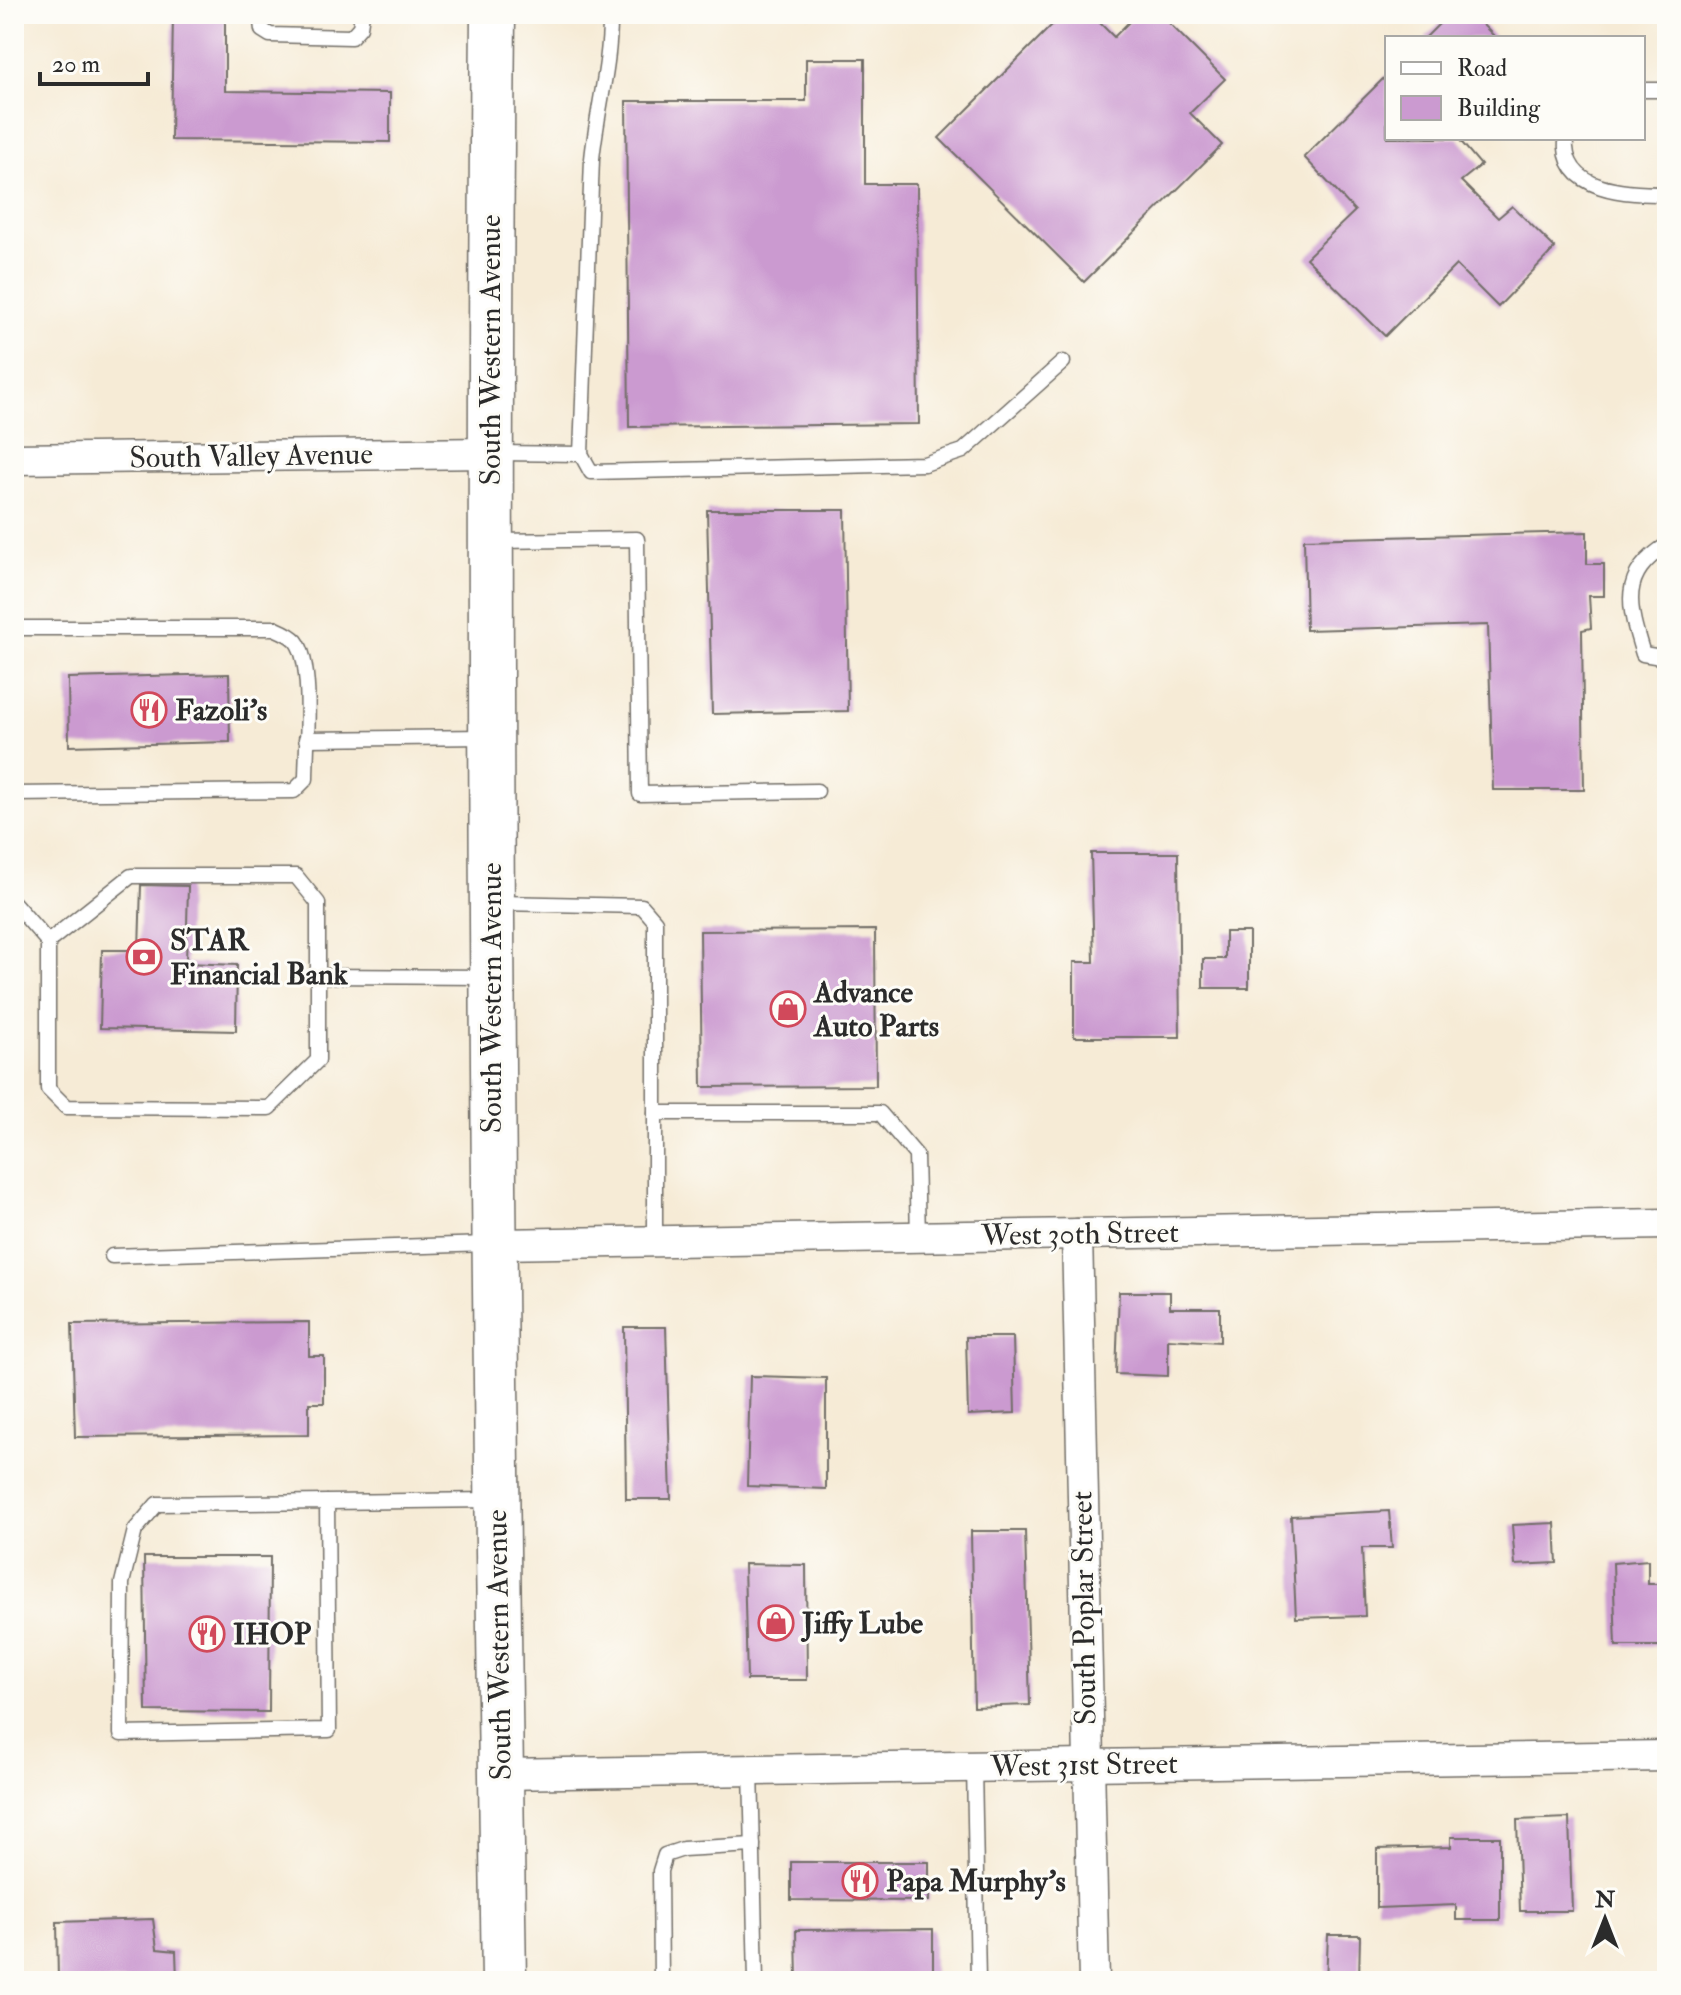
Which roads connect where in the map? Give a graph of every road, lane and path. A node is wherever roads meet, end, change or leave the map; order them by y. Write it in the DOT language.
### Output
graph roads {
  1 [pos="260,14"];
  2 [pos="362,14"];
  3 [pos="493,14"];
  4 [pos="610,14"];
  5 [pos="1645,90"];
  6 [pos="1667,90"];
  7 [pos="1566,140"];
  8 [pos="1667,194"];
  9 [pos="1063,362"];
  10 [pos="489,453"];
  11 [pos="581,454"];
  12 [pos="14,459"];
  13 [pos="489,541"];
  14 [pos="1667,545"];
  15 [pos="14,628"];
  16 [pos="1667,658"];
  17 [pos="490,737"];
  18 [pos="306,739"];
  19 [pos="817,791"];
  20 [pos="14,794"];
  21 [pos="14,903"];
  22 [pos="491,903"];
  23 [pos="48,942"];
  24 [pos="317,976"];
  25 [pos="491,977"];
  26 [pos="655,1113"];
  27 [pos="1667,1224"];
  28 [pos="1077,1234"];
  29 [pos="918,1237"];
  30 [pos="655,1241"];
  31 [pos="493,1244"];
  32 [pos="112,1256"];
  33 [pos="497,1500"];
  34 [pos="327,1502"];
  35 [pos="1667,1756"];
  36 [pos="1087,1765"];
  37 [pos="974,1766"];
  38 [pos="751,1769"];
  39 [pos="501,1774"];
  40 [pos="753,1845"];
  41 [pos="504,1981"];
  42 [pos="661,1981"];
  43 [pos="756,1981"];
  44 [pos="978,1981"];
  45 [pos="1094,1981"];
  1 -- 2 [label="lane"];
  3 -- 10 [label="highway, South Western Avenue"];
  4 -- 11 [label="lane"];
  5 -- 6 [label="lane"];
  7 -- 8 [label="lane"];
  9 -- 11 [label="lane"];
  10 -- 11 [label="lane"];
  10 -- 12 [label="street, South Valley Avenue"];
  10 -- 13 [label="highway, South Western Avenue"];
  13 -- 17 [label="highway, South Western Avenue"];
  13 -- 19 [label="lane"];
  14 -- 16 [label="lane"];
  15 -- 18 [label="lane"];
  17 -- 18 [label="lane"];
  17 -- 22 [label="highway, South Western Avenue"];
  18 -- 20 [label="lane"];
  21 -- 23 [label="lane"];
  22 -- 25 [label="highway, South Western Avenue"];
  22 -- 26 [label="lane"];
  23 -- 24 [label="lane"];
  23 -- 24 [label="lane"];
  24 -- 25 [label="lane"];
  25 -- 31 [label="highway, South Western Avenue"];
  26 -- 29 [label="lane"];
  26 -- 30 [label="lane"];
  27 -- 28 [label="street, West 30th Street"];
  28 -- 29 [label="street, West 30th Street"];
  28 -- 36 [label="street, South Poplar Street"];
  29 -- 30 [label="street, West 30th Street"];
  30 -- 31 [label="street, West 30th Street"];
  31 -- 32 [label="lane"];
  31 -- 33 [label="highway, South Western Avenue"];
  33 -- 34 [label="lane"];
  33 -- 39 [label="highway, South Western Avenue"];
  34 -- 34 [label="lane"];
  35 -- 36 [label="street, West 31st Street"];
  36 -- 37 [label="street, West 31st Street"];
  36 -- 45 [label="street, South Poplar Street"];
  37 -- 38 [label="street, West 31st Street"];
  37 -- 44 [label="lane"];
  38 -- 39 [label="street, West 31st Street"];
  38 -- 40 [label="lane"];
  39 -- 41 [label="highway, South Western Avenue"];
  40 -- 42 [label="lane"];
  40 -- 43 [label="lane"];
}
